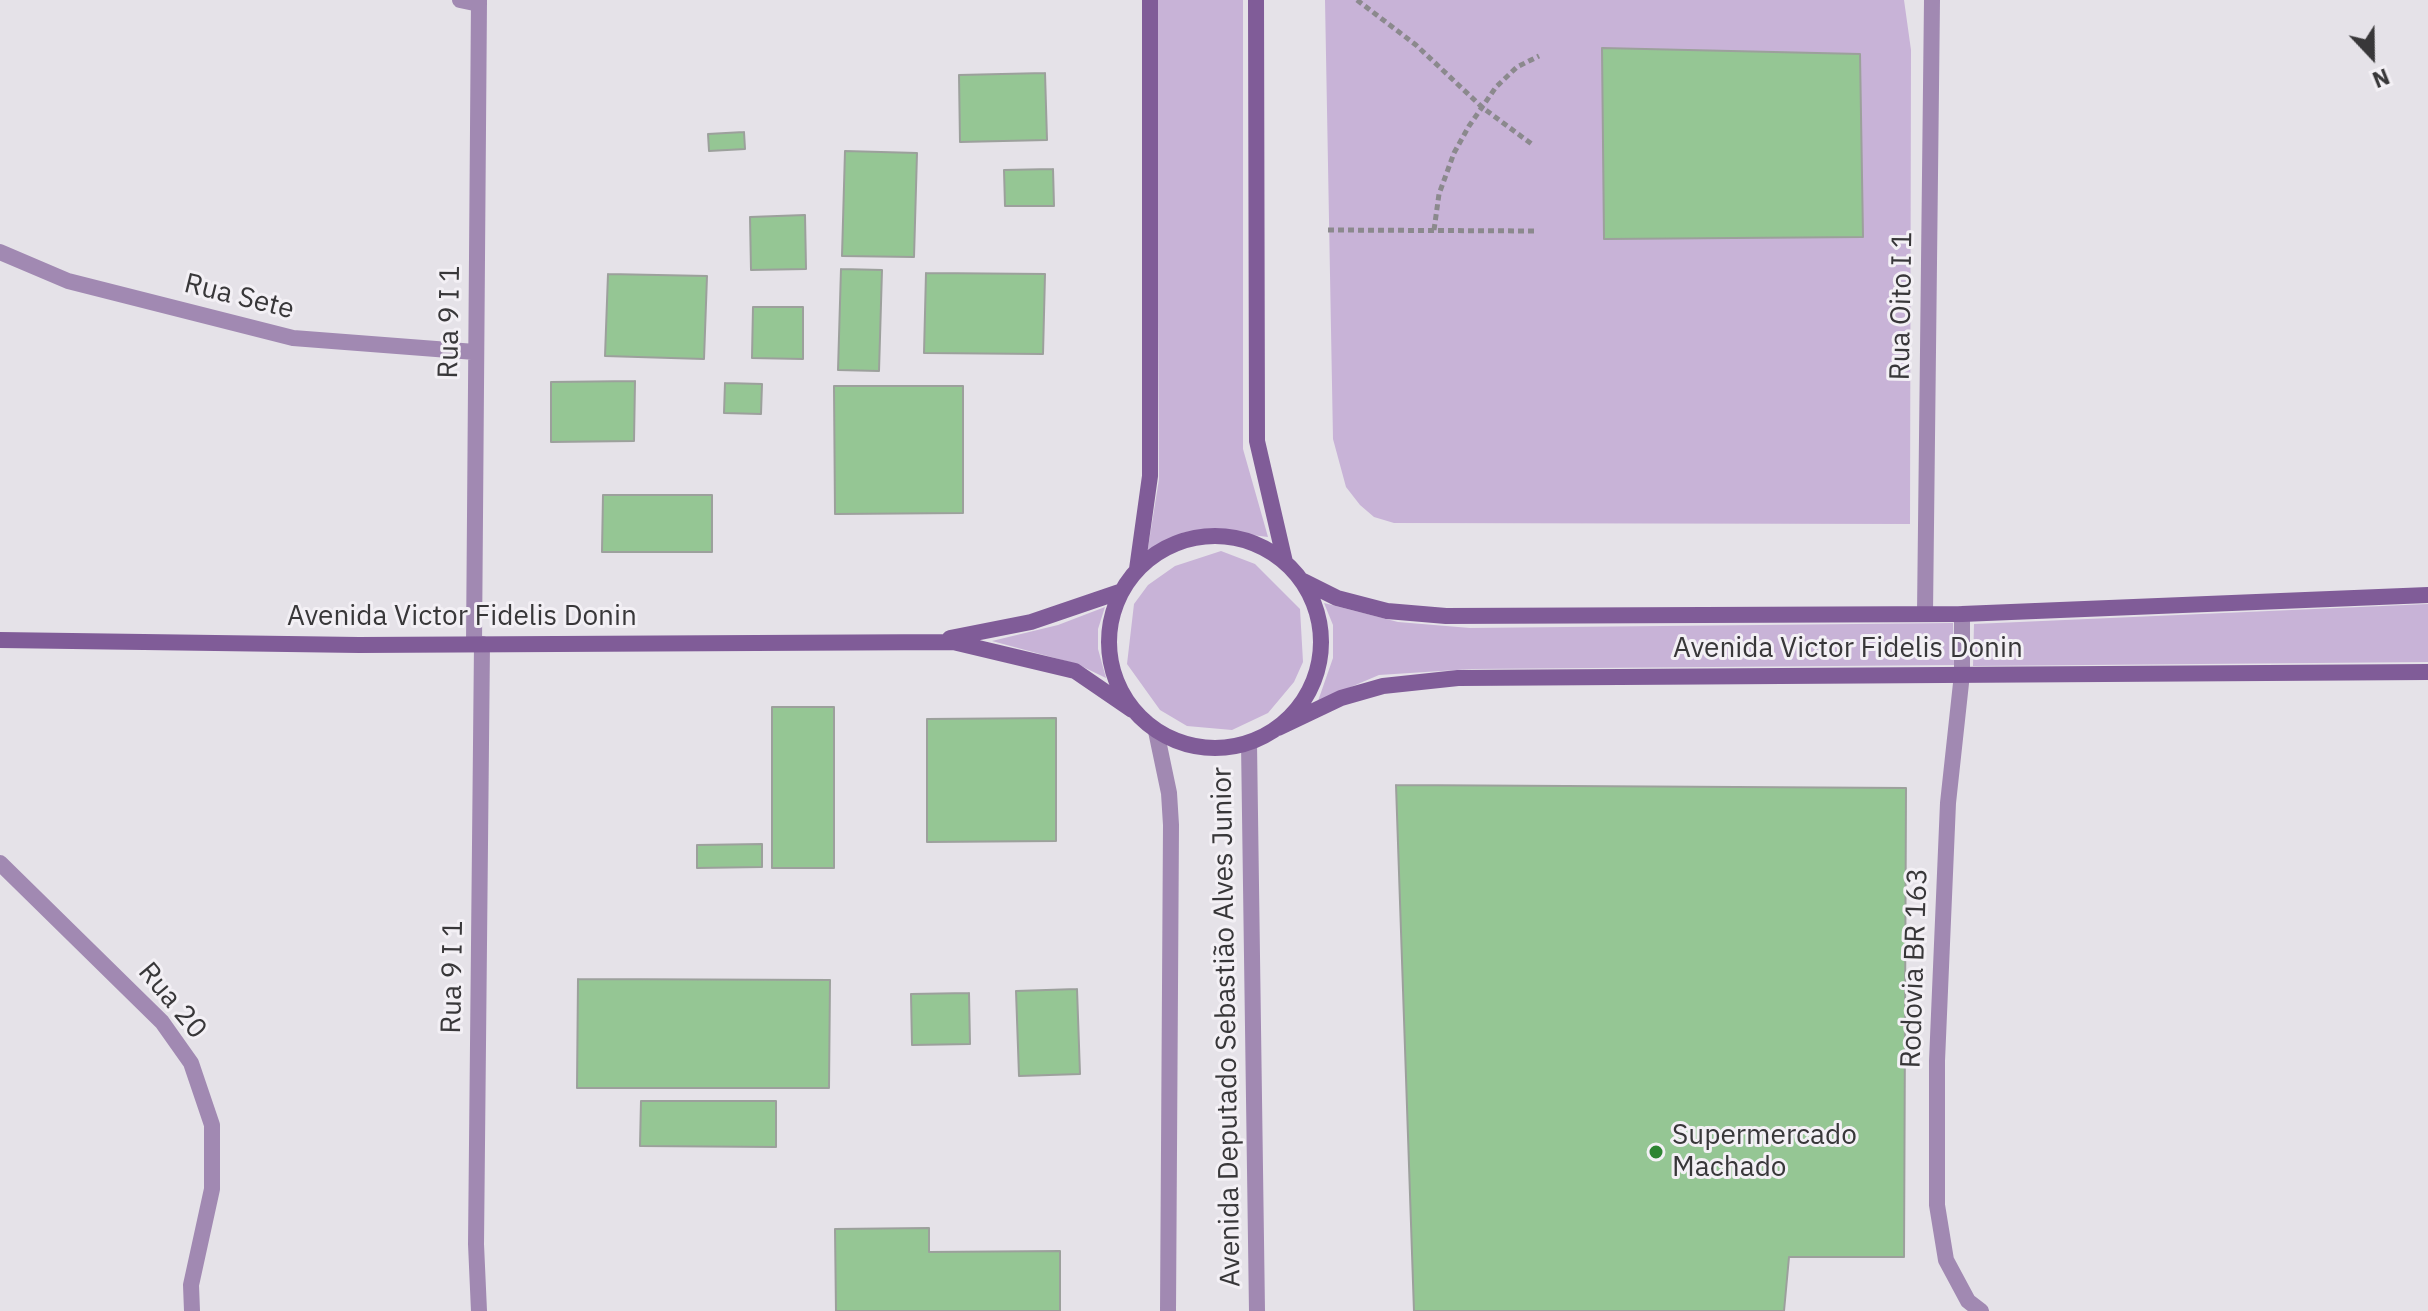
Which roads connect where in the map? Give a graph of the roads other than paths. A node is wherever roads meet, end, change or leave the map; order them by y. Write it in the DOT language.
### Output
graph roads {
  1 [pos="460,0"];
  2 [pos="1150,0"];
  3 [pos="1256,0"];
  4 [pos="1932,0"];
  5 [pos="479,2"];
  6 [pos="0,252"];
  7 [pos="475,352"];
  8 [pos="1285,562"];
  9 [pos="1137,569"];
  10 [pos="1303,581"];
  11 [pos="1122,591"];
  12 [pos="2428,595"];
  13 [pos="1925,613"];
  14 [pos="1962,614"];
  15 [pos="0,640"];
  16 [pos="925,643"];
  17 [pos="478,644"];
  18 [pos="2428,672"];
  19 [pos="1962,674"];
  20 [pos="1132,710"];
  21 [pos="1278,728"];
  22 [pos="1156,731"];
  23 [pos="1249,743"];
  24 [pos="0,863"];
  25 [pos="192,1311"];
  26 [pos="479,1311"];
  27 [pos="1168,1311"];
  28 [pos="1257,1311"];
  29 [pos="1981,1311"];
  1 -- 5 [label="street"];
  2 -- 9 [label="street"];
  3 -- 8 [label="street"];
  4 -- 13 [label="street, Rua Oito I 1"];
  5 -- 7 [label="street, Rua 9 I 1"];
  6 -- 7 [label="street, Rua Sete"];
  7 -- 17 [label="street, Rua 9 I 1"];
  8 -- 9 [label="street"];
  8 -- 10 [label="street"];
  9 -- 11 [label="street"];
  10 -- 13 [label="street, Avenida Victor Fidelis Donin"];
  10 -- 21 [label="street"];
  11 -- 16 [label="street, Avenida Victor Fidelis Donin"];
  11 -- 20 [label="street"];
  12 -- 14 [label="street, Avenida Victor Fidelis Donin"];
  13 -- 14 [label="street, Avenida Victor Fidelis Donin"];
  14 -- 19 [label="street, Rodovia BR 163"];
  15 -- 17 [label="street, Avenida Victor Fidelis Donin"];
  16 -- 17 [label="street, Avenida Victor Fidelis Donin"];
  16 -- 20 [label="street, Avenida Victor Fidelis Donin"];
  17 -- 26 [label="street, Rua 9 I 1"];
  18 -- 19 [label="street, Avenida Victor Fidelis Donin"];
  19 -- 21 [label="street, Avenida Victor Fidelis Donin"];
  19 -- 29 [label="street, Rodovia BR 163"];
  20 -- 22 [label="street"];
  21 -- 23 [label="street"];
  22 -- 23 [label="street"];
  22 -- 27 [label="street, Avenida Deputado Sebastião Alves Junior"];
  23 -- 28 [label="street, Avenida Deputado Sebastião Alves Junior"];
  24 -- 25 [label="street, Rua 20"];
}
